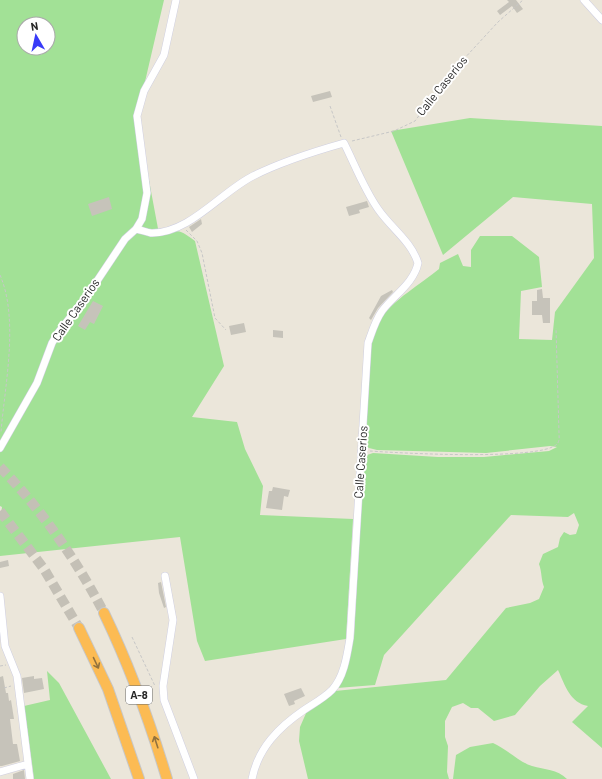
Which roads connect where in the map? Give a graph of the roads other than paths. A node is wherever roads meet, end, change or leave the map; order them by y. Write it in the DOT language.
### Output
graph roads {
  1 [pos="176,0"];
  2 [pos="584,0"];
  3 [pos="602,20"];
  4 [pos="136,229"];
  5 [pos="2,438"];
  6 [pos="0,448"];
  7 [pos="166,576"];
  8 [pos="0,596"];
  9 [pos="104,614"];
  10 [pos="78,628"];
  11 [pos="3,647"];
  12 [pos="28,764"];
  13 [pos="0,772"];
  14 [pos="30,779"];
  15 [pos="140,779"];
  16 [pos="167,779"];
  17 [pos="194,779"];
  18 [pos="252,779"];
  1 -- 4 [label="street, Calle Caserios"];
  2 -- 3 [label="street"];
  4 -- 5 [label="street, Calle Caserios"];
  4 -- 18 [label="street, Calle Caserios"];
  5 -- 6 [label="street, Calle Caserios"];
  7 -- 17 [label="street"];
  8 -- 11 [label="street"];
  16 -- 9 [label="highway, A-8, one-way"];
  10 -- 15 [label="highway, A-8, one-way"];
  11 -- 12 [label="street"];
  12 -- 13 [label="street"];
  12 -- 14 [label="street"];
}
